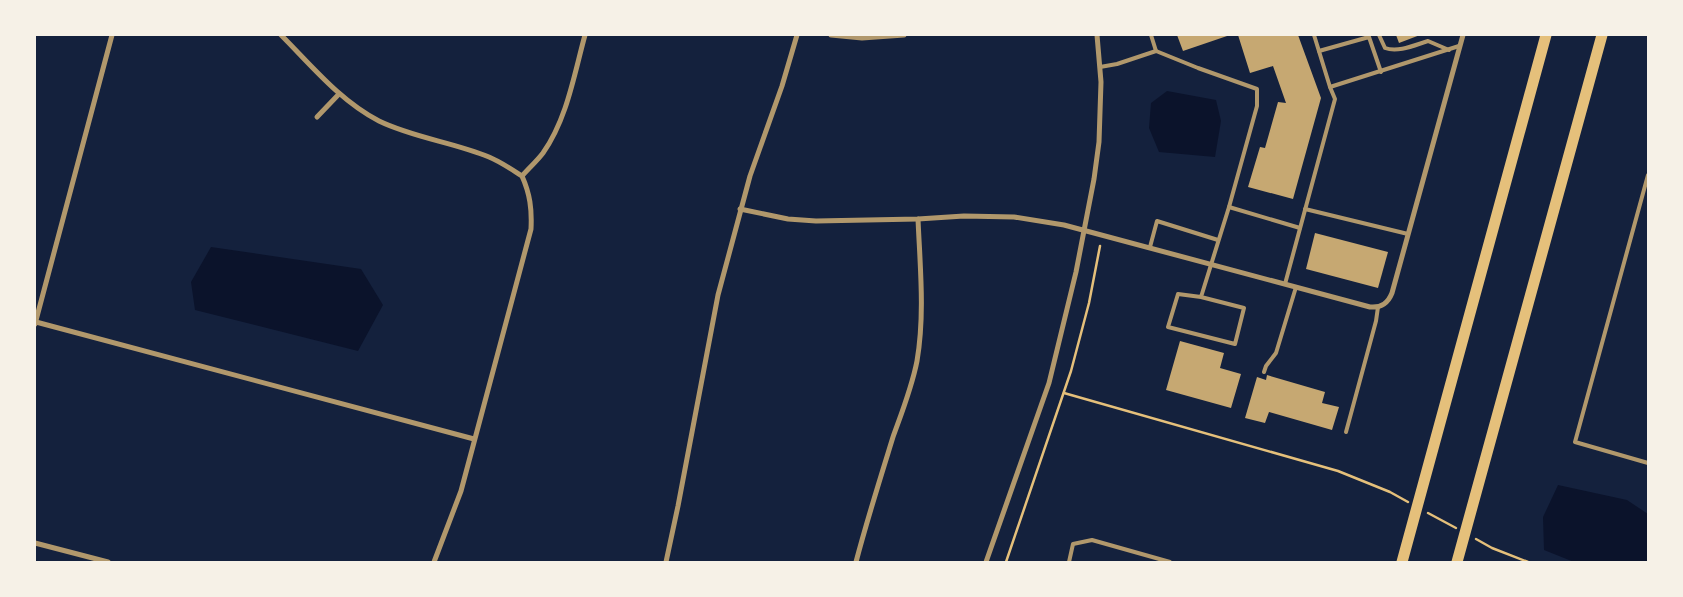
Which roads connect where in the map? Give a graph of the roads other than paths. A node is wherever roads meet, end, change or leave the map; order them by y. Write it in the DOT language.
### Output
graph roads {
  1 [pos="112,35"];
  2 [pos="281,35"];
  3 [pos="585,35"];
  4 [pos="797,35"];
  5 [pos="830,35"];
  6 [pos="904,35"];
  7 [pos="1093,35"];
  8 [pos="1097,35"];
  9 [pos="1151,35"];
  10 [pos="1314,35"];
  11 [pos="1379,35"];
  12 [pos="1463,35"];
  13 [pos="1546,35"];
  14 [pos="1602,35"];
  15 [pos="1097,43"];
  16 [pos="1460,46"];
  17 [pos="1449,50"];
  18 [pos="1156,51"];
  19 [pos="1319,51"];
  20 [pos="1100,67"];
  21 [pos="1382,72"];
  22 [pos="1330,87"];
  23 [pos="339,94"];
  24 [pos="317,117"];
  25 [pos="1648,175"];
  26 [pos="522,176"];
  27 [pos="1229,207"];
  28 [pos="740,209"];
  29 [pos="1305,209"];
  30 [pos="918,220"];
  31 [pos="1300,228"];
  32 [pos="1085,230"];
  33 [pos="1408,234"];
  34 [pos="1218,240"];
  35 [pos="1150,247"];
  36 [pos="1211,264"];
  37 [pos="1286,284"];
  38 [pos="1296,286"];
  39 [pos="1201,297"];
  40 [pos="1378,308"];
  41 [pos="35,323"];
  42 [pos="1264,372"];
  43 [pos="1346,432"];
  44 [pos="474,439"];
  45 [pos="1648,463"];
  46 [pos="35,543"];
  47 [pos="108,562"];
  48 [pos="434,562"];
  49 [pos="666,562"];
  50 [pos="856,562"];
  51 [pos="986,562"];
  52 [pos="1069,562"];
  53 [pos="1170,562"];
  54 [pos="1402,562"];
  55 [pos="1457,562"];
  1 -- 41 [label="street"];
  2 -- 23 [label="street"];
  3 -- 26 [label="street"];
  4 -- 28 [label="street"];
  5 -- 6 [label="street"];
  7 -- 15 [label="street"];
  8 -- 15 [label="street"];
  9 -- 18 [label="lane"];
  10 -- 19 [label="lane"];
  11 -- 17 [label="lane"];
  12 -- 16 [label="street"];
  13 -- 54 [label="highway"];
  14 -- 55 [label="highway"];
  15 -- 20 [label="street"];
  16 -- 17 [label="lane"];
  16 -- 33 [label="street"];
  17 -- 21 [label="lane"];
  18 -- 20 [label="lane"];
  18 -- 27 [label="lane"];
  19 -- 21 [label="lane"];
  19 -- 22 [label="lane"];
  20 -- 32 [label="street"];
  21 -- 22 [label="lane"];
  22 -- 29 [label="lane"];
  23 -- 24 [label="street"];
  23 -- 26 [label="street"];
  25 -- 45 [label="lane"];
  26 -- 44 [label="street"];
  27 -- 31 [label="lane"];
  27 -- 34 [label="lane"];
  28 -- 30 [label="street"];
  28 -- 49 [label="street"];
  29 -- 31 [label="lane"];
  29 -- 33 [label="lane"];
  30 -- 32 [label="street"];
  30 -- 50 [label="street"];
  31 -- 37 [label="lane"];
  32 -- 35 [label="street"];
  32 -- 51 [label="street"];
  33 -- 40 [label="street"];
  34 -- 35 [label="lane"];
  34 -- 36 [label="lane"];
  35 -- 36 [label="street"];
  36 -- 37 [label="street"];
  36 -- 39 [label="lane"];
  37 -- 38 [label="street"];
  38 -- 40 [label="street"];
  38 -- 42 [label="lane"];
  39 -- 39 [label="lane"];
  40 -- 43 [label="lane"];
  41 -- 44 [label="street"];
  44 -- 48 [label="street"];
  46 -- 47 [label="street"];
  52 -- 53 [label="lane"];
}
